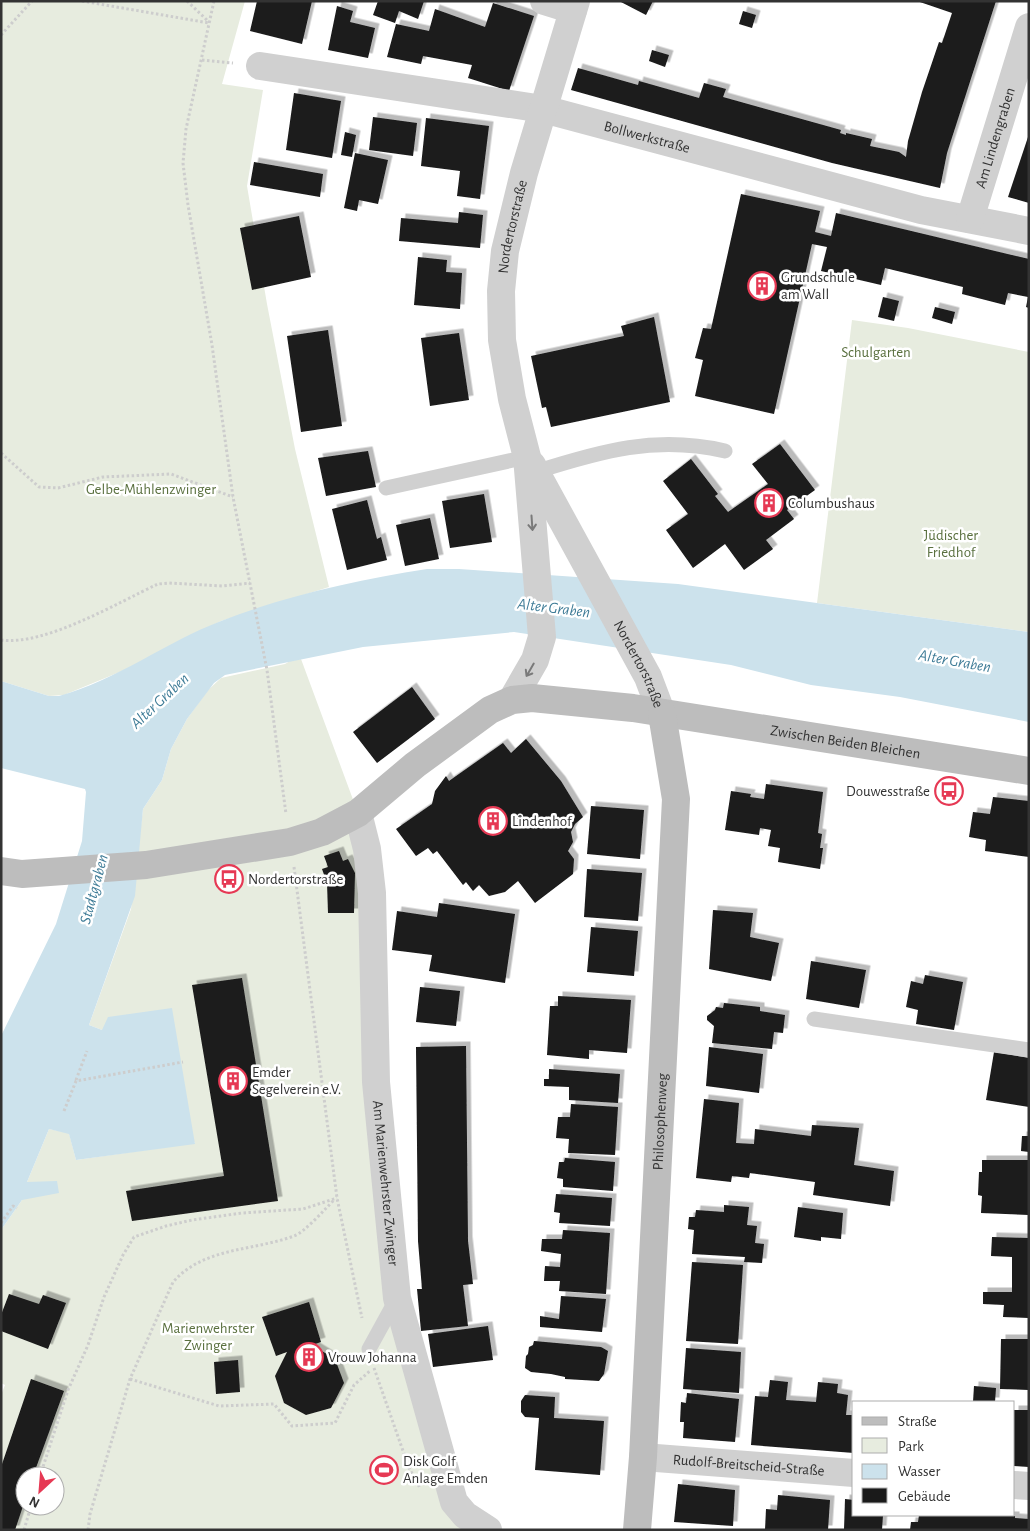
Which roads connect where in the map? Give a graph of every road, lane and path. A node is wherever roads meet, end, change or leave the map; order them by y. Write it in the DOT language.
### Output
graph roads {
  1 [pos="32,1"];
  2 [pos="82,1"];
  3 [pos="187,1"];
  4 [pos="214,1"];
  5 [pos="544,1"];
  6 [pos="575,6"];
  7 [pos="209,23"];
  8 [pos="1029,27"];
  9 [pos="1,35"];
  10 [pos="260,66"];
  11 [pos="543,109"];
  12 [pos="970,219"];
  13 [pos="1029,231"];
  14 [pos="725,451"];
  15 [pos="1,453"];
  16 [pos="531,464"];
  17 [pos="386,488"];
  18 [pos="233,497"];
  19 [pos="250,583"];
  20 [pos="1,640"];
  21 [pos="512,700"];
  22 [pos="662,714"];
  23 [pos="1029,771"];
  24 [pos="358,813"];
  25 [pos="290,842"];
  26 [pos="2,873"];
  27 [pos="814,1019"];
  28 [pos="87,1050"];
  29 [pos="1029,1050"];
  30 [pos="183,1062"];
  31 [pos="76,1081"];
  32 [pos="64,1111"];
  33 [pos="337,1198"];
  34 [pos="17,1208"];
  35 [pos="1,1223"];
  36 [pos="397,1298"];
  37 [pos="368,1349"];
  38 [pos="374,1368"];
  39 [pos="130,1379"];
  40 [pos="643,1458"];
  41 [pos="43,1466"];
  42 [pos="852,1473"];
  43 [pos="1015,1485"];
  44 [pos="1029,1486"];
  45 [pos="28,1516"];
  46 [pos="24,1530"];
  47 [pos="88,1530"];
  48 [pos="488,1530"];
  49 [pos="637,1530"];
  1 -- 9 [label="path"];
  2 -- 7 [label="path"];
  3 -- 7 [label="path"];
  4 -- 7 [label="path"];
  5 -- 6 [label="street"];
  6 -- 11 [label="street, Nordertorstraße"];
  7 -- 18 [label="path"];
  8 -- 12 [label="street, Am Lindengraben"];
  10 -- 11 [label="street, Bollwerkstraße"];
  11 -- 12 [label="street, Bollwerkstraße"];
  11 -- 16 [label="street, Nordertorstraße"];
  12 -- 13 [label="street, Bollwerkstraße"];
  14 -- 16 [label="lane"];
  15 -- 18 [label="path"];
  16 -- 17 [label="lane"];
  16 -- 21 [label="street, Nordertorstraße, one-way"];
  16 -- 22 [label="street, Nordertorstraße"];
  18 -- 19 [label="path"];
  19 -- 20 [label="path"];
  19 -- 25 [label="path"];
  21 -- 22 [label="street, Nordertorstraße"];
  21 -- 24 [label="street, Nordertorstraße"];
  22 -- 23 [label="street, Zwischen Beiden Bleichen"];
  22 -- 40 [label="street, Philosophenweg"];
  24 -- 25 [label="street, Nordertorstraße"];
  24 -- 36 [label="street, Am Marienwehrster Zwinger"];
  25 -- 26 [label="street, Nordertorstraße"];
  25 -- 33 [label="path"];
  27 -- 29 [label="lane"];
  28 -- 31 [label="path"];
  30 -- 31 [label="path"];
  31 -- 32 [label="path"];
  33 -- 39 [label="path"];
  33 -- 41 [label="path"];
  34 -- 35 [label="path"];
  36 -- 37 [label="lane"];
  36 -- 48 [label="street, Am Marienwehrster Zwinger"];
  38 -- 39 [label="path"];
  39 -- 47 [label="path"];
  40 -- 42 [label="street, Rudolf-Breitscheid-Straße"];
  40 -- 49 [label="street, Philosophenweg"];
  43 -- 44 [label="street"];
  45 -- 46 [label="path"];
}
